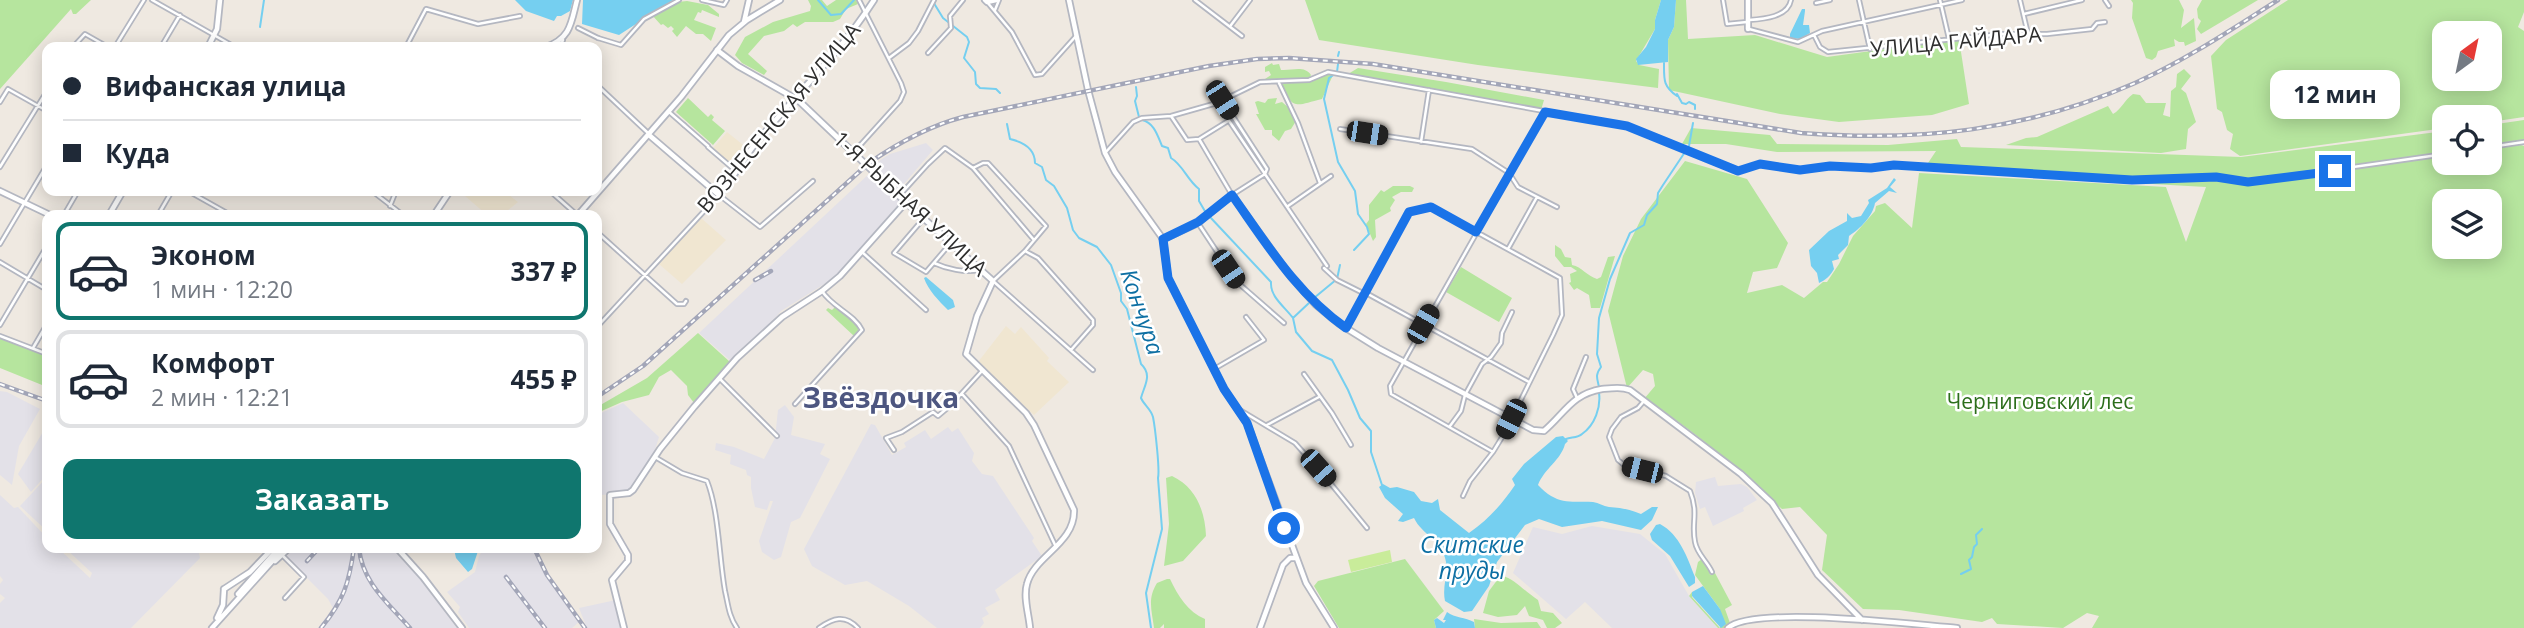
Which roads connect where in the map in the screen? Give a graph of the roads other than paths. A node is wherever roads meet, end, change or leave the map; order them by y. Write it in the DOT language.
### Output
graph roads {
  1 [pos="144,0"];
  2 [pos="152,0"];
  3 [pos="220,0"];
  4 [pos="577,0"];
  5 [pos="679,0"];
  6 [pos="702,0"];
  7 [pos="727,0"];
  8 [pos="749,0"];
  9 [pos="780,0"];
  10 [pos="859,0"];
  11 [pos="874,0"];
  12 [pos="963,0"];
  13 [pos="997,0"];
  14 [pos="1069,0"];
  15 [pos="1195,0"];
  16 [pos="1250,0"];
  17 [pos="1723,0"];
  18 [pos="1748,0"];
  19 [pos="1830,0"];
  20 [pos="1859,0"];
  21 [pos="1940,0"];
  22 [pos="1962,0"];
  23 [pos="2020,0"];
  24 [pos="2082,0"];
  25 [pos="2105,0"];
  26 [pos="932,1"];
  27 [pos="986,1"];
  28 [pos="2070,1"];
  29 [pos="1791,2"];
  30 [pos="1816,3"];
  31 [pos="1941,5"];
  32 [pos="2109,6"];
  33 [pos="995,12"];
  34 [pos="865,13"];
  35 [pos="180,15"];
  36 [pos="2024,15"];
  37 [pos="520,16"];
  38 [pos="1748,21"];
  39 [pos="1864,22"];
  40 [pos="2105,22"];
  41 [pos="743,23"];
  42 [pos="1230,27"];
  43 [pos="579,28"];
  44 [pos="1748,29"];
  45 [pos="2028,34"];
  46 [pos="215,35"];
  47 [pos="1814,35"];
  48 [pos="1076,36"];
  49 [pos="1242,36"];
  50 [pos="1949,39"];
  51 [pos="77,42"];
  52 [pos="100,42"];
  53 [pos="118,42"];
  54 [pos="164,42"];
  55 [pos="211,42"];
  56 [pos="227,42"];
  57 [pos="409,42"];
  58 [pos="561,42"];
  59 [pos="1870,49"];
  60 [pos="717,50"];
  61 [pos="928,53"];
  62 [pos="889,58"];
  63 [pos="1279,82"];
  64 [pos="1429,89"];
  65 [pos="602,90"];
  66 [pos="794,98"];
  67 [pos="42,99"];
  68 [pos="1222,100"];
  69 [pos="0,103"];
  70 [pos="1217,103"];
  71 [pos="38,106"];
  72 [pos="42,108"];
  73 [pos="668,111"];
  74 [pos="1545,112"];
  75 [pos="1171,116"];
  76 [pos="1228,121"];
  77 [pos="1340,128"];
  78 [pos="649,135"];
  79 [pos="1199,139"];
  80 [pos="1421,142"];
  81 [pos="2524,142"];
  82 [pos="2502,145"];
  83 [pos="856,150"];
  84 [pos="1105,153"];
  85 [pos="2432,156"];
  86 [pos="0,167"];
  87 [pos="973,168"];
  88 [pos="737,172"];
  89 [pos="1510,173"];
  90 [pos="42,174"];
  91 [pos="1265,174"];
  92 [pos="1331,176"];
  93 [pos="813,181"];
  94 [pos="1320,183"];
  95 [pos="602,188"];
  96 [pos="0,191"];
  97 [pos="719,195"];
  98 [pos="1232,195"];
  99 [pos="197,196"];
  100 [pos="378,196"];
  101 [pos="394,196"];
  102 [pos="556,196"];
  103 [pos="595,196"];
  104 [pos="899,196"];
  105 [pos="1537,197"];
  106 [pos="23,202"];
  107 [pos="906,202"];
  108 [pos="390,205"];
  109 [pos="1288,206"];
  110 [pos="1557,207"];
  111 [pos="221,210"];
  112 [pos="397,210"];
  113 [pos="572,210"];
  114 [pos="582,210"];
  115 [pos="42,211"];
  116 [pos="924,218"];
  117 [pos="1198,222"];
  118 [pos="1476,232"];
  119 [pos="602,236"];
  120 [pos="1163,239"];
  121 [pos="1034,241"];
  122 [pos="951,243"];
  123 [pos="0,244"];
  124 [pos="1508,249"];
  125 [pos="1025,251"];
  126 [pos="862,252"];
  127 [pos="42,254"];
  128 [pos="0,262"];
  129 [pos="934,262"];
  130 [pos="980,270"];
  131 [pos="645,274"];
  132 [pos="27,279"];
  133 [pos="993,281"];
  134 [pos="42,287"];
  135 [pos="822,291"];
  136 [pos="1365,294"];
  137 [pos="686,302"];
  138 [pos="926,310"];
  139 [pos="1512,312"];
  140 [pos="1246,317"];
  141 [pos="602,321"];
  142 [pos="1284,323"];
  143 [pos="1423,324"];
  144 [pos="0,325"];
  145 [pos="1346,328"];
  146 [pos="42,333"];
  147 [pos="0,336"];
  148 [pos="33,348"];
  149 [pos="1071,350"];
  150 [pos="42,352"];
  151 [pos="1586,356"];
  152 [pos="1488,359"];
  153 [pos="1403,361"];
  154 [pos="1214,369"];
  155 [pos="1093,370"];
  156 [pos="982,371"];
  157 [pos="1304,374"];
  158 [pos="719,378"];
  159 [pos="1530,383"];
  160 [pos="962,394"];
  161 [pos="1465,395"];
  162 [pos="1319,397"];
  163 [pos="1577,398"];
  164 [pos="1644,401"];
  165 [pos="795,404"];
  166 [pos="1239,410"];
  167 [pos="1511,419"];
  168 [pos="1267,425"];
  169 [pos="1450,426"];
  170 [pos="777,436"];
  171 [pos="1352,445"];
  172 [pos="894,450"];
  173 [pos="1493,452"];
  174 [pos="655,457"];
  175 [pos="1463,496"];
  176 [pos="1367,528"];
  177 [pos="1289,541"];
  178 [pos="1056,547"];
  179 [pos="268,553"];
  180 [pos="279,553"];
  181 [pos="280,553"];
  182 [pos="401,553"];
  183 [pos="282,555"];
  184 [pos="1296,558"];
  185 [pos="1283,565"];
  186 [pos="1712,572"];
  187 [pos="259,576"];
  188 [pos="223,589"];
  189 [pos="243,589"];
  190 [pos="285,598"];
  191 [pos="234,601"];
  192 [pos="217,618"];
  193 [pos="1862,620"];
  194 [pos="210,628"];
  195 [pos="462,628"];
  196 [pos="624,628"];
  197 [pos="737,628"];
  198 [pos="820,628"];
  199 [pos="858,628"];
  200 [pos="1030,628"];
  201 [pos="1260,628"];
  202 [pos="1334,628"];
  203 [pos="1728,628"];
  204 [pos="1956,628"];
  1 -- 53 [label="street"];
  2 -- 35 [label="street"];
  3 -- 46 [label="street"];
  4 -- 58 [label="street"];
  5 -- 43 [label="street"];
  6 -- 7 [label="street"];
  8 -- 41 [label="street"];
  9 -- 41 [label="street"];
  10 -- 34 [label="street"];
  11 -- 34 [label="street, ВОЗНЕСЕНСКАЯ УЛИЦА"];
  12 -- 61 [label="street"];
  13 -- 27 [label="street"];
  13 -- 33 [label="street"];
  14 -- 48 [label="street"];
  15 -- 42 [label="street"];
  16 -- 42 [label="street"];
  17 -- 38 [label="street"];
  18 -- 38 [label="street"];
  19 -- 30 [label="street"];
  20 -- 39 [label="street"];
  21 -- 31 [label="street"];
  22 -- 31 [label="street"];
  23 -- 36 [label="street"];
  24 -- 28 [label="street"];
  25 -- 32 [label="street"];
  26 -- 62 [label="street"];
  27 -- 33 [label="street"];
  28 -- 36 [label="street"];
  29 -- 38 [label="street"];
  31 -- 39 [label="street"];
  31 -- 50 [label="street"];
  33 -- 48 [label="street"];
  34 -- 62 [label="street"];
  34 -- 66 [label="street, ВОЗНЕСЕНСКАЯ УЛИЦА"];
  35 -- 46 [label="street"];
  35 -- 54 [label="street"];
  36 -- 45 [label="street"];
  37 -- 57 [label="street"];
  38 -- 44 [label="street"];
  39 -- 47 [label="street"];
  39 -- 59 [label="street"];
  40 -- 45 [label="street, УЛИЦА ГАЙДАРА"];
  41 -- 60 [label="street"];
  42 -- 49 [label="street"];
  44 -- 47 [label="street"];
  45 -- 50 [label="street, УЛИЦА ГАЙДАРА"];
  46 -- 55 [label="street"];
  46 -- 56 [label="street"];
  47 -- 59 [label="street, УЛИЦА ГАЙДАРА"];
  48 -- 84 [label="street"];
  50 -- 59 [label="street, УЛИЦА ГАЙДАРА"];
  51 -- 52 [label="street"];
  60 -- 66 [label="street, 1-Я РЫБНАЯ УЛИЦА"];
  60 -- 73 [label="street"];
  62 -- 83 [label="street"];
  63 -- 64 [label="street"];
  63 -- 68 [label="street"];
  63 -- 94 [label="street"];
  64 -- 74 [label="street"];
  64 -- 80 [label="street"];
  65 -- 78 [label="street"];
  66 -- 83 [label="street, 1-Я РЫБНАЯ УЛИЦА"];
  66 -- 88 [label="street, ВОЗНЕСЕНСКАЯ УЛИЦА"];
  67 -- 71 [label="street"];
  68 -- 70 [label="street"];
  68 -- 91 [label="street"];
  69 -- 71 [label="street"];
  70 -- 75 [label="street"];
  70 -- 76 [label="street"];
  71 -- 72 [label="street"];
  71 -- 86 [label="street"];
  73 -- 78 [label="street"];
  73 -- 88 [label="street"];
  74 -- 85 [label="street"];
  74 -- 89 [label="street"];
  75 -- 79 [label="street"];
  75 -- 84 [label="street"];
  76 -- 79 [label="street"];
  76 -- 91 [label="street"];
  77 -- 80 [label="street"];
  78 -- 95 [label="street"];
  78 -- 97 [label="street"];
  79 -- 98 [label="street"];
  80 -- 89 [label="street"];
  81 -- 82 [label="street"];
  83 -- 104 [label="street, 1-Я РЫБНАЯ УЛИЦА"];
  84 -- 120 [label="street"];
  87 -- 104 [label="street"];
  87 -- 121 [label="street"];
  87 -- 121 [label="street"];
  88 -- 97 [label="street, ВОЗНЕСЕНСКАЯ УЛИЦА"];
  89 -- 105 [label="street"];
  89 -- 118 [label="street"];
  90 -- 106 [label="street"];
  91 -- 98 [label="street"];
  91 -- 109 [label="street"];
  92 -- 94 [label="street"];
  93 -- 97 [label="street"];
  94 -- 109 [label="street"];
  96 -- 106 [label="street"];
  97 -- 131 [label="street, ВОЗНЕСЕНСКАЯ УЛИЦА"];
  98 -- 117 [label="street"];
  98 -- 145 [label="street"];
  99 -- 111 [label="street"];
  100 -- 108 [label="street"];
  101 -- 108 [label="street"];
  102 -- 113 [label="street"];
  103 -- 114 [label="street"];
  104 -- 107 [label="street, 1-Я РЫБНАЯ УЛИЦА"];
  105 -- 110 [label="street"];
  105 -- 124 [label="street"];
  106 -- 115 [label="street"];
  106 -- 123 [label="street"];
  107 -- 116 [label="street, 1-Я РЫБНАЯ УЛИЦА"];
  107 -- 126 [label="street"];
  108 -- 112 [label="street"];
  109 -- 136 [label="street"];
  116 -- 122 [label="street, 1-Я РЫБНАЯ УЛИЦА"];
  116 -- 129 [label="street"];
  117 -- 120 [label="street"];
  117 -- 142 [label="street"];
  118 -- 124 [label="street"];
  118 -- 136 [label="street"];
  118 -- 143 [label="street"];
  119 -- 131 [label="street"];
  120 -- 154 [label="street"];
  121 -- 125 [label="street"];
  122 -- 129 [label="street"];
  122 -- 130 [label="street, 1-Я РЫБНАЯ УЛИЦА"];
  124 -- 159 [label="street"];
  125 -- 133 [label="street"];
  125 -- 149 [label="street"];
  126 -- 135 [label="street"];
  126 -- 138 [label="street"];
  127 -- 132 [label="street"];
  128 -- 132 [label="street"];
  129 -- 130 [label="street"];
  130 -- 133 [label="street, 1-Я РЫБНАЯ УЛИЦА"];
  131 -- 137 [label="street"];
  131 -- 141 [label="street, ВОЗНЕСЕНСКАЯ УЛИЦА"];
  132 -- 134 [label="street"];
  132 -- 144 [label="street"];
  133 -- 149 [label="street, 1-Я РЫБНАЯ УЛИЦА"];
  133 -- 156 [label="street"];
  135 -- 158 [label="street"];
  135 -- 165 [label="street"];
  136 -- 143 [label="street"];
  136 -- 145 [label="street"];
  139 -- 152 [label="street"];
  140 -- 154 [label="street"];
  143 -- 152 [label="street"];
  143 -- 153 [label="street"];
  145 -- 153 [label="street"];
  146 -- 148 [label="street"];
  147 -- 148 [label="street"];
  148 -- 150 [label="street"];
  149 -- 155 [label="street, 1-Я РЫБНАЯ УЛИЦА"];
  151 -- 163 [label="street"];
  152 -- 159 [label="street"];
  152 -- 161 [label="street"];
  153 -- 161 [label="street"];
  153 -- 169 [label="street"];
  154 -- 166 [label="street"];
  156 -- 160 [label="street"];
  156 -- 178 [label="street"];
  157 -- 162 [label="street"];
  158 -- 170 [label="street"];
  158 -- 174 [label="street"];
  159 -- 167 [label="street"];
  160 -- 172 [label="street"];
  160 -- 178 [label="street"];
  161 -- 167 [label="street"];
  161 -- 169 [label="street"];
  162 -- 168 [label="street"];
  162 -- 171 [label="street"];
  163 -- 164 [label="street"];
  163 -- 167 [label="street"];
  164 -- 186 [label="street"];
  164 -- 193 [label="street"];
  166 -- 168 [label="street"];
  166 -- 177 [label="street"];
  167 -- 173 [label="street"];
  168 -- 176 [label="street"];
  169 -- 173 [label="street"];
  173 -- 175 [label="street"];
  174 -- 196 [label="street"];
  174 -- 197 [label="street"];
  177 -- 184 [label="street"];
  177 -- 185 [label="street"];
  178 -- 200 [label="street"];
  179 -- 188 [label="street"];
  180 -- 189 [label="street"];
  181 -- 187 [label="street"];
  182 -- 195 [label="street"];
  183 -- 187 [label="street"];
  183 -- 190 [label="street"];
  184 -- 185 [label="street"];
  184 -- 202 [label="street"];
  185 -- 201 [label="street"];
  187 -- 191 [label="street"];
  188 -- 189 [label="street"];
  188 -- 191 [label="street"];
  188 -- 192 [label="street"];
  189 -- 191 [label="street"];
  191 -- 192 [label="street"];
  191 -- 194 [label="street"];
  192 -- 194 [label="street"];
  193 -- 203 [label="street"];
  193 -- 204 [label="street"];
  198 -- 199 [label="street"];
}
